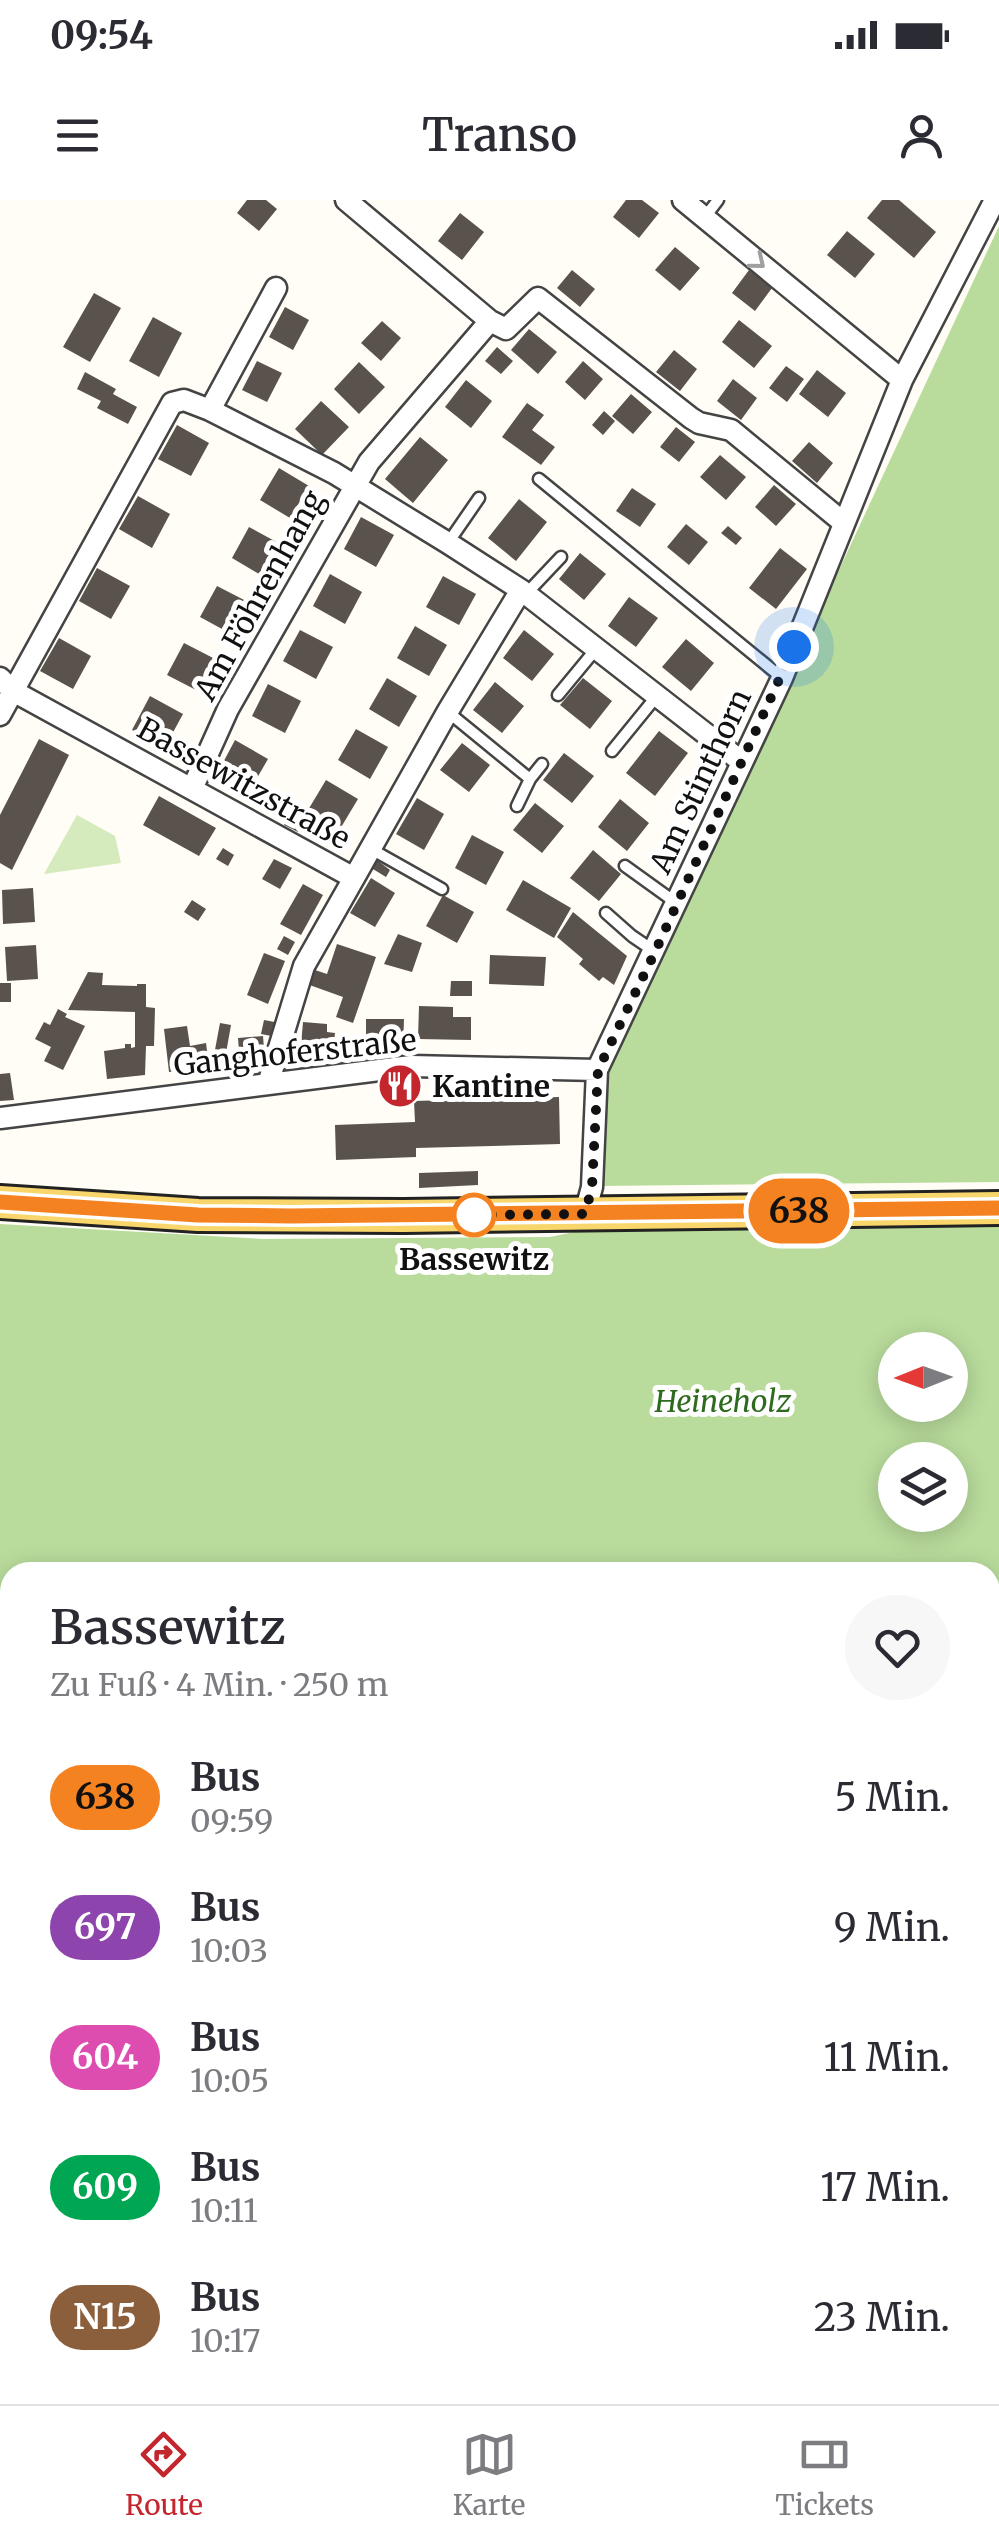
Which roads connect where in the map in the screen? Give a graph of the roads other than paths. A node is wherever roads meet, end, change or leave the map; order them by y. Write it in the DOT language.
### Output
graph roads {
  1 [pos="346,200"];
  2 [pos="683,200"];
  3 [pos="718,200"];
  4 [pos="995,200"];
  5 [pos="704,218"];
  6 [pos="276,288"];
  7 [pos="490,321"];
  8 [pos="902,380"];
  9 [pos="210,410"];
  10 [pos="539,479"];
  11 [pos="355,486"];
  12 [pos="479,498"];
  13 [pos="844,523"];
  14 [pos="448,542"];
  15 [pos="561,557"];
  16 [pos="524,592"];
  17 [pos="596,649"];
  18 [pos="782,678"];
  19 [pos="7,685"];
  20 [pos="558,695"];
  21 [pos="656,696"];
  22 [pos="448,711"];
  23 [pos="0,716"];
  24 [pos="612,750"];
  25 [pos="742,762"];
  26 [pos="542,764"];
  27 [pos="530,780"];
  28 [pos="192,788"];
  29 [pos="516,806"];
  30 [pos="371,849"];
  31 [pos="626,866"];
  32 [pos="354,878"];
  33 [pos="442,889"];
  34 [pos="676,902"];
  35 [pos="606,913"];
  36 [pos="655,952"];
  37 [pos="598,1070"];
  38 [pos="268,1084"];
  39 [pos="0,1118"];
  40 [pos="0,1202"];
  41 [pos="999,1208"];
  42 [pos="585,1214"];
  1 -- 7 [label="street"];
  2 -- 5 [label="street"];
  3 -- 5 [label="lane"];
  4 -- 8 [label="street, Am Stinthorn"];
  5 -- 8 [label="street, one-way"];
  6 -- 9 [label="street"];
  7 -- 11 [label="street, Am Föhrenhang"];
  7 -- 13 [label="street"];
  8 -- 13 [label="street, Am Stinthorn"];
  9 -- 11 [label="street, Am Föhrenhang"];
  9 -- 19 [label="street, Am Föhrenhang"];
  10 -- 18 [label="lane"];
  11 -- 14 [label="street"];
  11 -- 28 [label="street, Am Föhrenhang"];
  12 -- 14 [label="lane"];
  13 -- 18 [label="street, Am Stinthorn"];
  14 -- 16 [label="street"];
  15 -- 16 [label="lane"];
  16 -- 17 [label="street"];
  16 -- 22 [label="street"];
  17 -- 20 [label="lane"];
  17 -- 21 [label="street"];
  18 -- 25 [label="street, Am Stinthorn"];
  19 -- 23 [label="street, Am Föhrenhang"];
  19 -- 28 [label="street, Bassewitzstraße"];
  21 -- 24 [label="lane"];
  21 -- 25 [label="street"];
  22 -- 27 [label="lane"];
  22 -- 30 [label="street"];
  25 -- 34 [label="street, Am Stinthorn"];
  26 -- 27 [label="lane"];
  27 -- 29 [label="lane"];
  28 -- 32 [label="street, Bassewitzstraße"];
  30 -- 32 [label="street"];
  30 -- 33 [label="lane"];
  31 -- 34 [label="lane"];
  32 -- 38 [label="street, Bassewitzstraße"];
  34 -- 36 [label="street, Am Stinthorn"];
  35 -- 36 [label="lane"];
  36 -- 37 [label="street, Am Stinthorn"];
  37 -- 38 [label="street, Ganghoferstraße"];
  37 -- 42 [label="street, Am Stinthorn"];
  38 -- 39 [label="street, Ganghoferstraße"];
  40 -- 42 [label="main road"];
  41 -- 42 [label="main road"];
}
